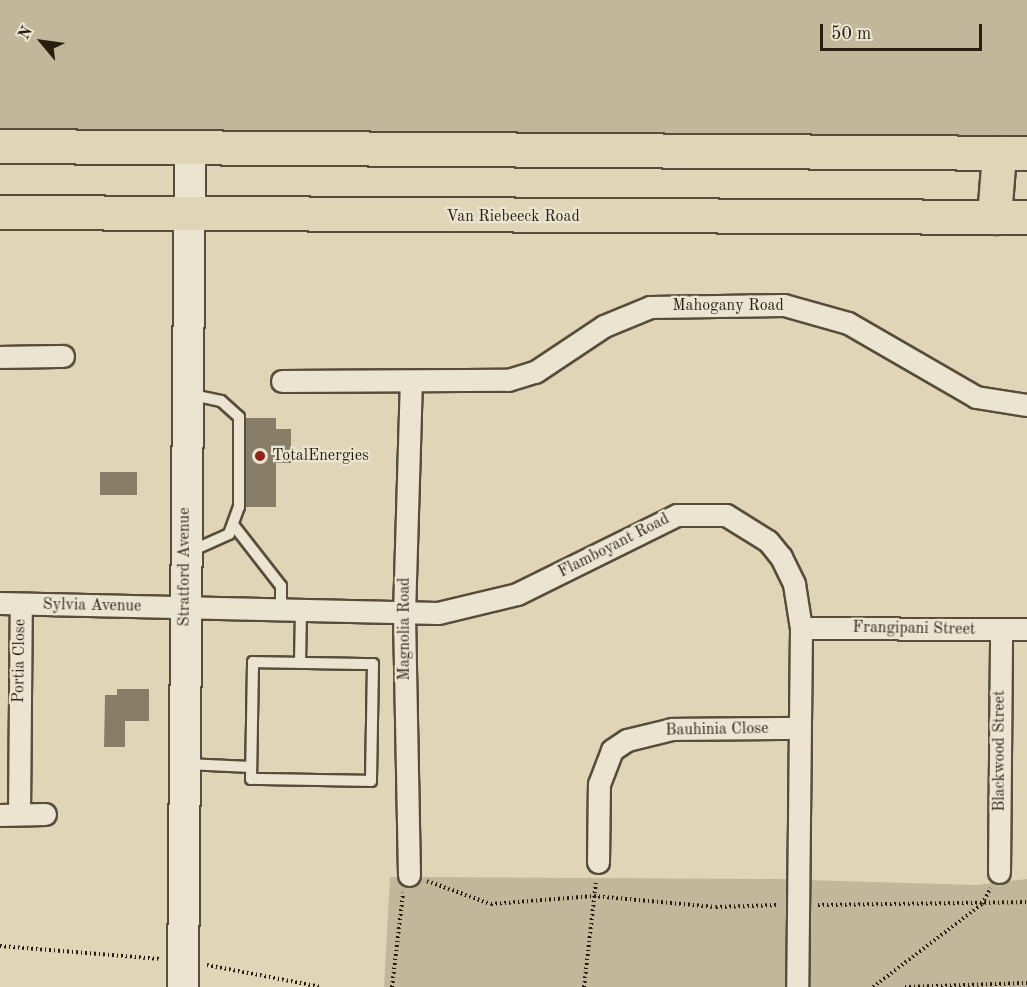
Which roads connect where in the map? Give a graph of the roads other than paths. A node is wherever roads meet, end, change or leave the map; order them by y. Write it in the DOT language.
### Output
graph roads {
  1 [pos="0,146"];
  2 [pos="190,148"];
  3 [pos="1013,153"];
  4 [pos="0,212"];
  5 [pos="187,212"];
  6 [pos="994,217"];
  7 [pos="1027,217"];
  8 [pos="63,356"];
  9 [pos="0,357"];
  10 [pos="282,381"];
  11 [pos="411,383"];
  12 [pos="186,393"];
  13 [pos="1027,405"];
  14 [pos="235,528"];
  15 [pos="185,553"];
  16 [pos="10,604"];
  17 [pos="184,608"];
  18 [pos="291,611"];
  19 [pos="404,614"];
  20 [pos="801,628"];
  21 [pos="1027,629"];
  22 [pos="1001,630"];
  23 [pos="300,663"];
  24 [pos="9,718"];
  25 [pos="799,728"];
  26 [pos="183,764"];
  27 [pos="251,767"];
  28 [pos="10,814"];
  29 [pos="45,814"];
  30 [pos="598,862"];
  31 [pos="999,872"];
  32 [pos="409,875"];
  33 [pos="190,975"];
  34 [pos="797,987"];
  1 -- 2 [label="main road"];
  2 -- 3 [label="main road"];
  2 -- 5 [label="street, Stratford Avenue"];
  3 -- 6 [label="main road"];
  4 -- 5 [label="main road, Van Riebeeck Road"];
  5 -- 6 [label="main road, Van Riebeeck Road"];
  5 -- 12 [label="street, Stratford Avenue"];
  6 -- 7 [label="main road, Van Riebeeck Road"];
  8 -- 9 [label="street"];
  10 -- 11 [label="street, Mahogany Road"];
  11 -- 13 [label="street, Mahogany Road"];
  11 -- 19 [label="street, Magnolia Road"];
  12 -- 14 [label="lane"];
  12 -- 15 [label="street, Stratford Avenue"];
  14 -- 15 [label="lane"];
  14 -- 18 [label="lane"];
  15 -- 17 [label="street, Stratford Avenue"];
  16 -- 17 [label="street, Sylvia Avenue"];
  16 -- 24 [label="street, Portia Close"];
  17 -- 18 [label="street, Flamboyant Road"];
  17 -- 26 [label="street, Stratford Avenue"];
  18 -- 19 [label="street, Flamboyant Road"];
  18 -- 23 [label="lane"];
  19 -- 20 [label="street, Flamboyant Road"];
  19 -- 32 [label="street, Magnolia Road"];
  20 -- 22 [label="street, Frangipani Street"];
  20 -- 25 [label="street, Flamboyant Road"];
  21 -- 22 [label="street, Frangipani Street"];
  22 -- 31 [label="street, Blackwood Street"];
  23 -- 27 [label="lane"];
  23 -- 27 [label="lane"];
  24 -- 28 [label="street, Portia Close"];
  25 -- 30 [label="street, Bauhinia Close"];
  25 -- 34 [label="street, Flamboyant Road"];
  26 -- 27 [label="lane"];
  26 -- 33 [label="street, Stratford Avenue"];
  28 -- 29 [label="street, Portia Close"];
}
